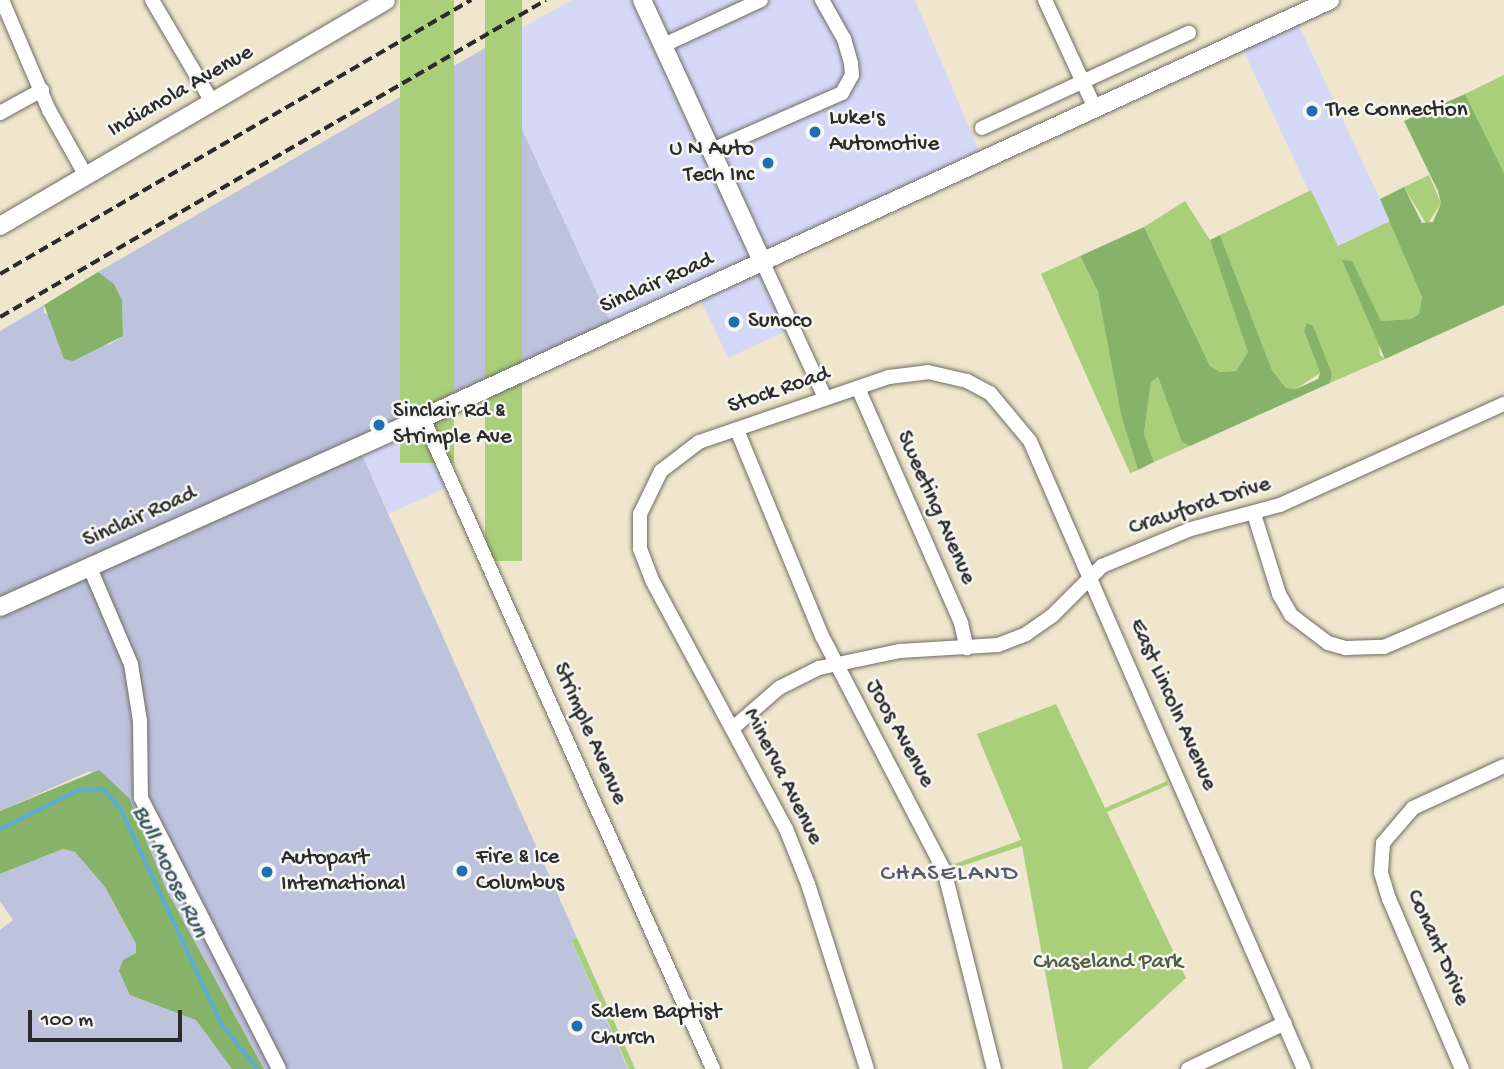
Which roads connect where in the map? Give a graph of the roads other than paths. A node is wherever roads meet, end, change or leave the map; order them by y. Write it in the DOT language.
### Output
graph roads {
  1 [pos="2,0"];
  2 [pos="152,0"];
  3 [pos="386,0"];
  4 [pos="642,0"];
  5 [pos="761,0"];
  6 [pos="822,0"];
  7 [pos="1045,0"];
  8 [pos="1331,0"];
  9 [pos="1189,33"];
  10 [pos="662,46"];
  11 [pos="1083,82"];
  12 [pos="42,90"];
  13 [pos="212,102"];
  14 [pos="1095,108"];
  15 [pos="0,113"];
  16 [pos="982,128"];
  17 [pos="710,151"];
  18 [pos="86,176"];
  19 [pos="0,226"];
  20 [pos="763,263"];
  21 [pos="967,381"];
  22 [pos="858,388"];
  23 [pos="825,398"];
  24 [pos="1504,404"];
  25 [pos="424,418"];
  26 [pos="737,430"];
  27 [pos="640,514"];
  28 [pos="1254,514"];
  29 [pos="90,568"];
  30 [pos="1089,578"];
  31 [pos="1504,595"];
  32 [pos="0,607"];
  33 [pos="967,648"];
  34 [pos="835,663"];
  35 [pos="733,728"];
  36 [pos="1504,766"];
  37 [pos="1285,1023"];
  38 [pos="279,1069"];
  39 [pos="713,1069"];
  40 [pos="867,1069"];
  41 [pos="994,1069"];
  42 [pos="1188,1069"];
  43 [pos="1304,1069"];
  44 [pos="1462,1069"];
  1 -- 12 [label="street"];
  2 -- 13 [label="street"];
  3 -- 13 [label="main road, Indianola Avenue"];
  4 -- 10 [label="main road"];
  5 -- 10 [label="street"];
  6 -- 17 [label="street"];
  7 -- 11 [label="street"];
  8 -- 14 [label="main road, Sinclair Road"];
  9 -- 11 [label="street"];
  10 -- 17 [label="main road"];
  11 -- 14 [label="street"];
  11 -- 16 [label="street"];
  12 -- 15 [label="street"];
  12 -- 18 [label="street"];
  13 -- 18 [label="main road, Indianola Avenue"];
  14 -- 20 [label="main road, Sinclair Road"];
  17 -- 20 [label="main road"];
  18 -- 19 [label="main road, Indianola Avenue"];
  20 -- 23 [label="street"];
  20 -- 25 [label="main road, Sinclair Road"];
  21 -- 22 [label="street, Stock Road"];
  21 -- 30 [label="street, East Lincoln Avenue"];
  22 -- 23 [label="street, Stock Road"];
  22 -- 33 [label="street, Sweeting Avenue"];
  23 -- 26 [label="street, Stock Road"];
  24 -- 28 [label="street, Crawford Drive"];
  25 -- 29 [label="main road, Sinclair Road"];
  25 -- 39 [label="street, Strimple Avenue"];
  26 -- 27 [label="street, Stock Road"];
  26 -- 34 [label="street, Joos Avenue"];
  27 -- 35 [label="street, Minerva Avenue"];
  28 -- 30 [label="street, Crawford Drive"];
  28 -- 31 [label="street"];
  29 -- 32 [label="main road, Sinclair Road"];
  29 -- 38 [label="street"];
  30 -- 33 [label="street, Crawford Drive"];
  30 -- 37 [label="street, East Lincoln Avenue"];
  33 -- 34 [label="street, Crawford Drive"];
  34 -- 35 [label="street, Crawford Drive"];
  34 -- 41 [label="street, Joos Avenue"];
  35 -- 40 [label="street, Minerva Avenue"];
  36 -- 44 [label="street, Conant Drive"];
  37 -- 42 [label="street"];
  37 -- 43 [label="street, East Lincoln Avenue"];
}
